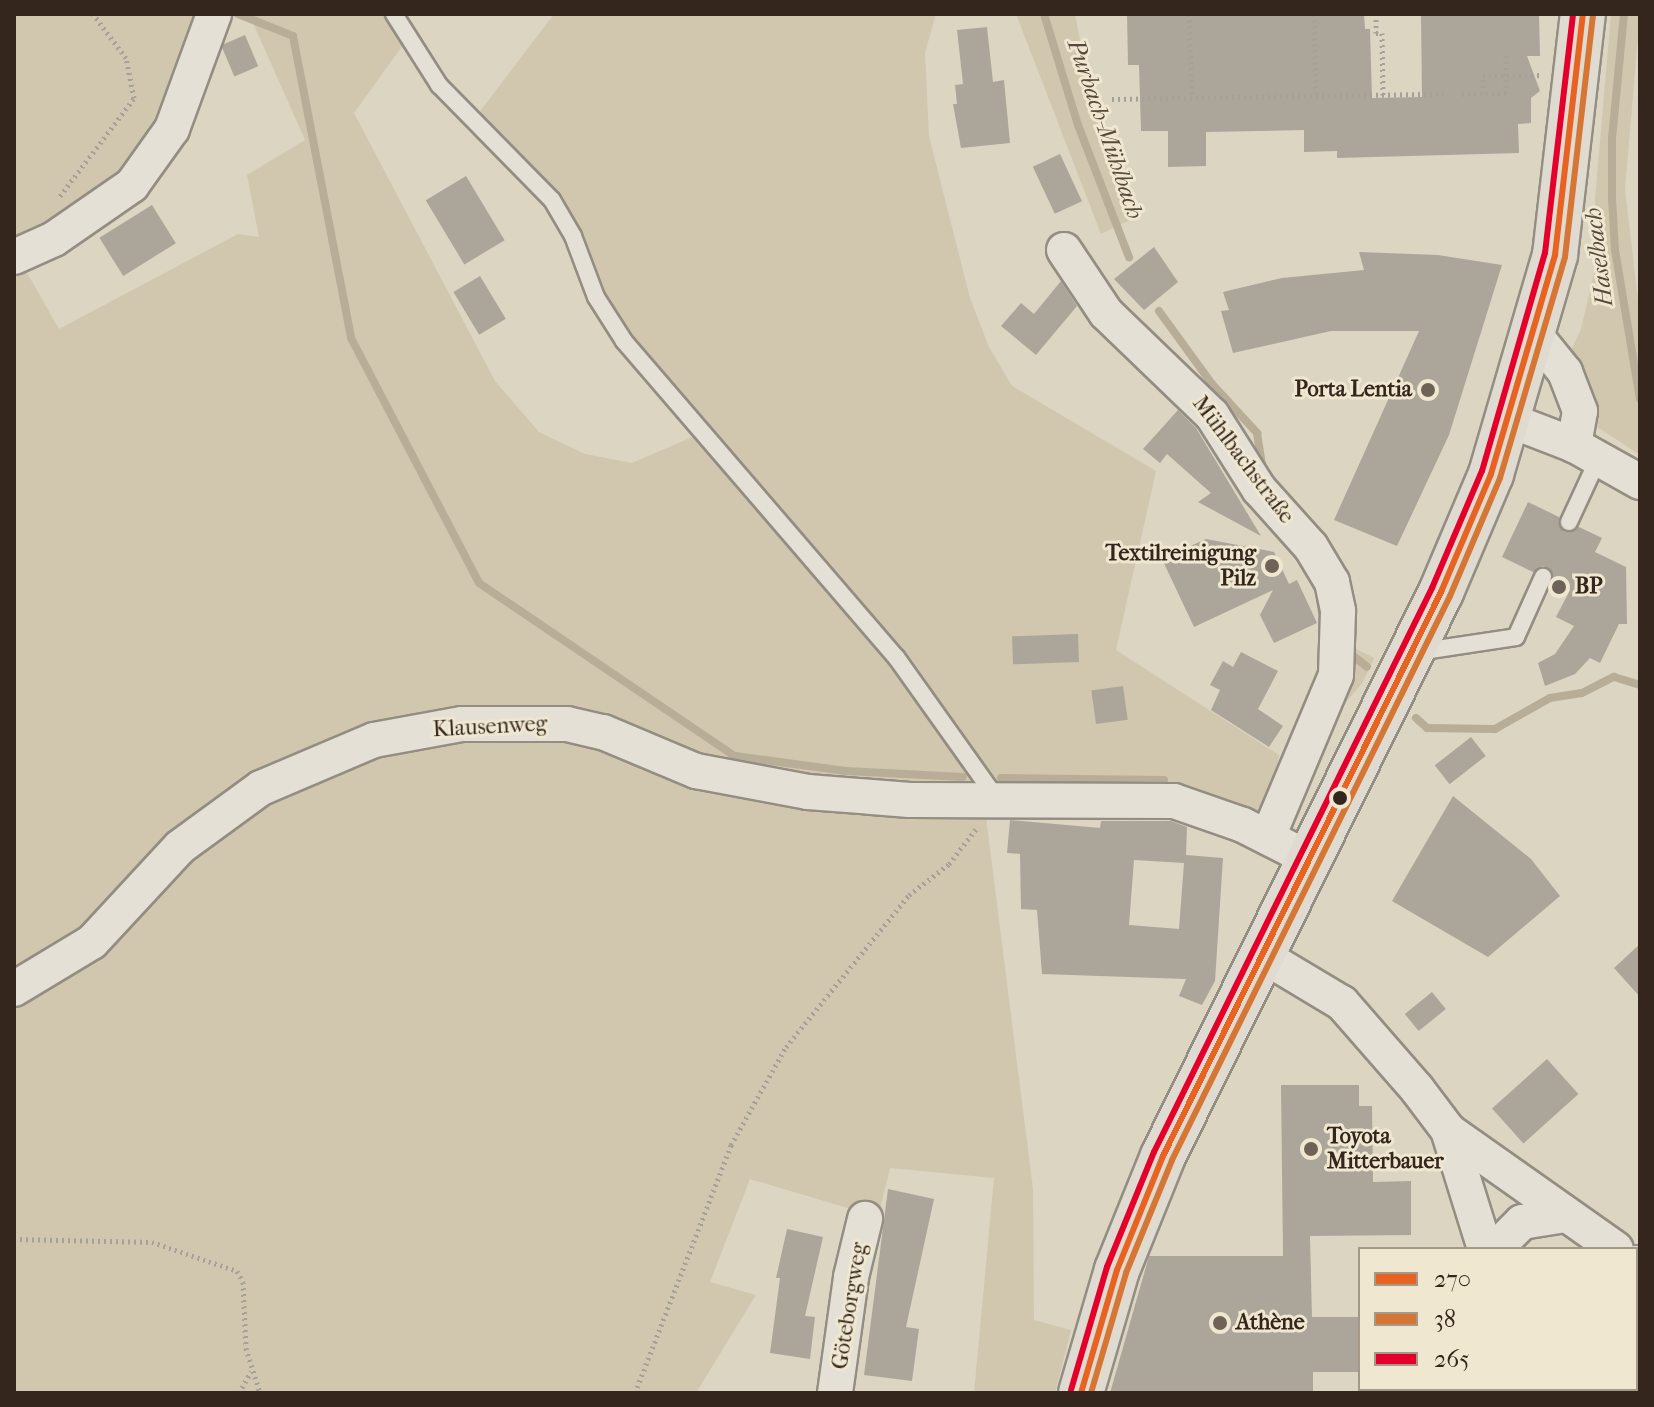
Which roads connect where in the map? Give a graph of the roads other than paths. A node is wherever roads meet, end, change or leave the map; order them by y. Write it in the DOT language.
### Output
graph roads {
  1 [pos="214,14"];
  2 [pos="394,14"];
  3 [pos="1583,14"];
  4 [pos="1064,250"];
  5 [pos="14,257"];
  6 [pos="1535,335"];
  7 [pos="1509,420"];
  8 [pos="1609,463"];
  9 [pos="1569,522"];
  10 [pos="1543,577"];
  11 [pos="1412,653"];
  12 [pos="991,800"];
  13 [pos="1268,837"];
  14 [pos="1308,858"];
  15 [pos="1260,954"];
  16 [pos="14,989"];
  17 [pos="1448,1130"];
  18 [pos="1565,1215"];
  19 [pos="865,1219"];
  20 [pos="1484,1247"];
  21 [pos="1497,1247"];
  22 [pos="1613,1247"];
  23 [pos="835,1393"];
  24 [pos="1081,1393"];
  1 -- 5 [label="street"];
  2 -- 12 [label="lane"];
  3 -- 6 [label="main road"];
  4 -- 13 [label="street, Mühlbachstraße"];
  6 -- 7 [label="main road"];
  6 -- 8 [label="street"];
  7 -- 8 [label="street"];
  7 -- 11 [label="main road"];
  8 -- 9 [label="lane"];
  10 -- 11 [label="lane"];
  11 -- 14 [label="main road"];
  12 -- 13 [label="street, Klausenweg"];
  12 -- 16 [label="street, Klausenweg"];
  13 -- 14 [label="street, Klausenweg"];
  14 -- 15 [label="main road"];
  15 -- 17 [label="street"];
  15 -- 24 [label="main road"];
  17 -- 18 [label="street"];
  17 -- 20 [label="street"];
  18 -- 21 [label="street"];
  18 -- 22 [label="street"];
  19 -- 23 [label="street, Göteborgweg"];
}
